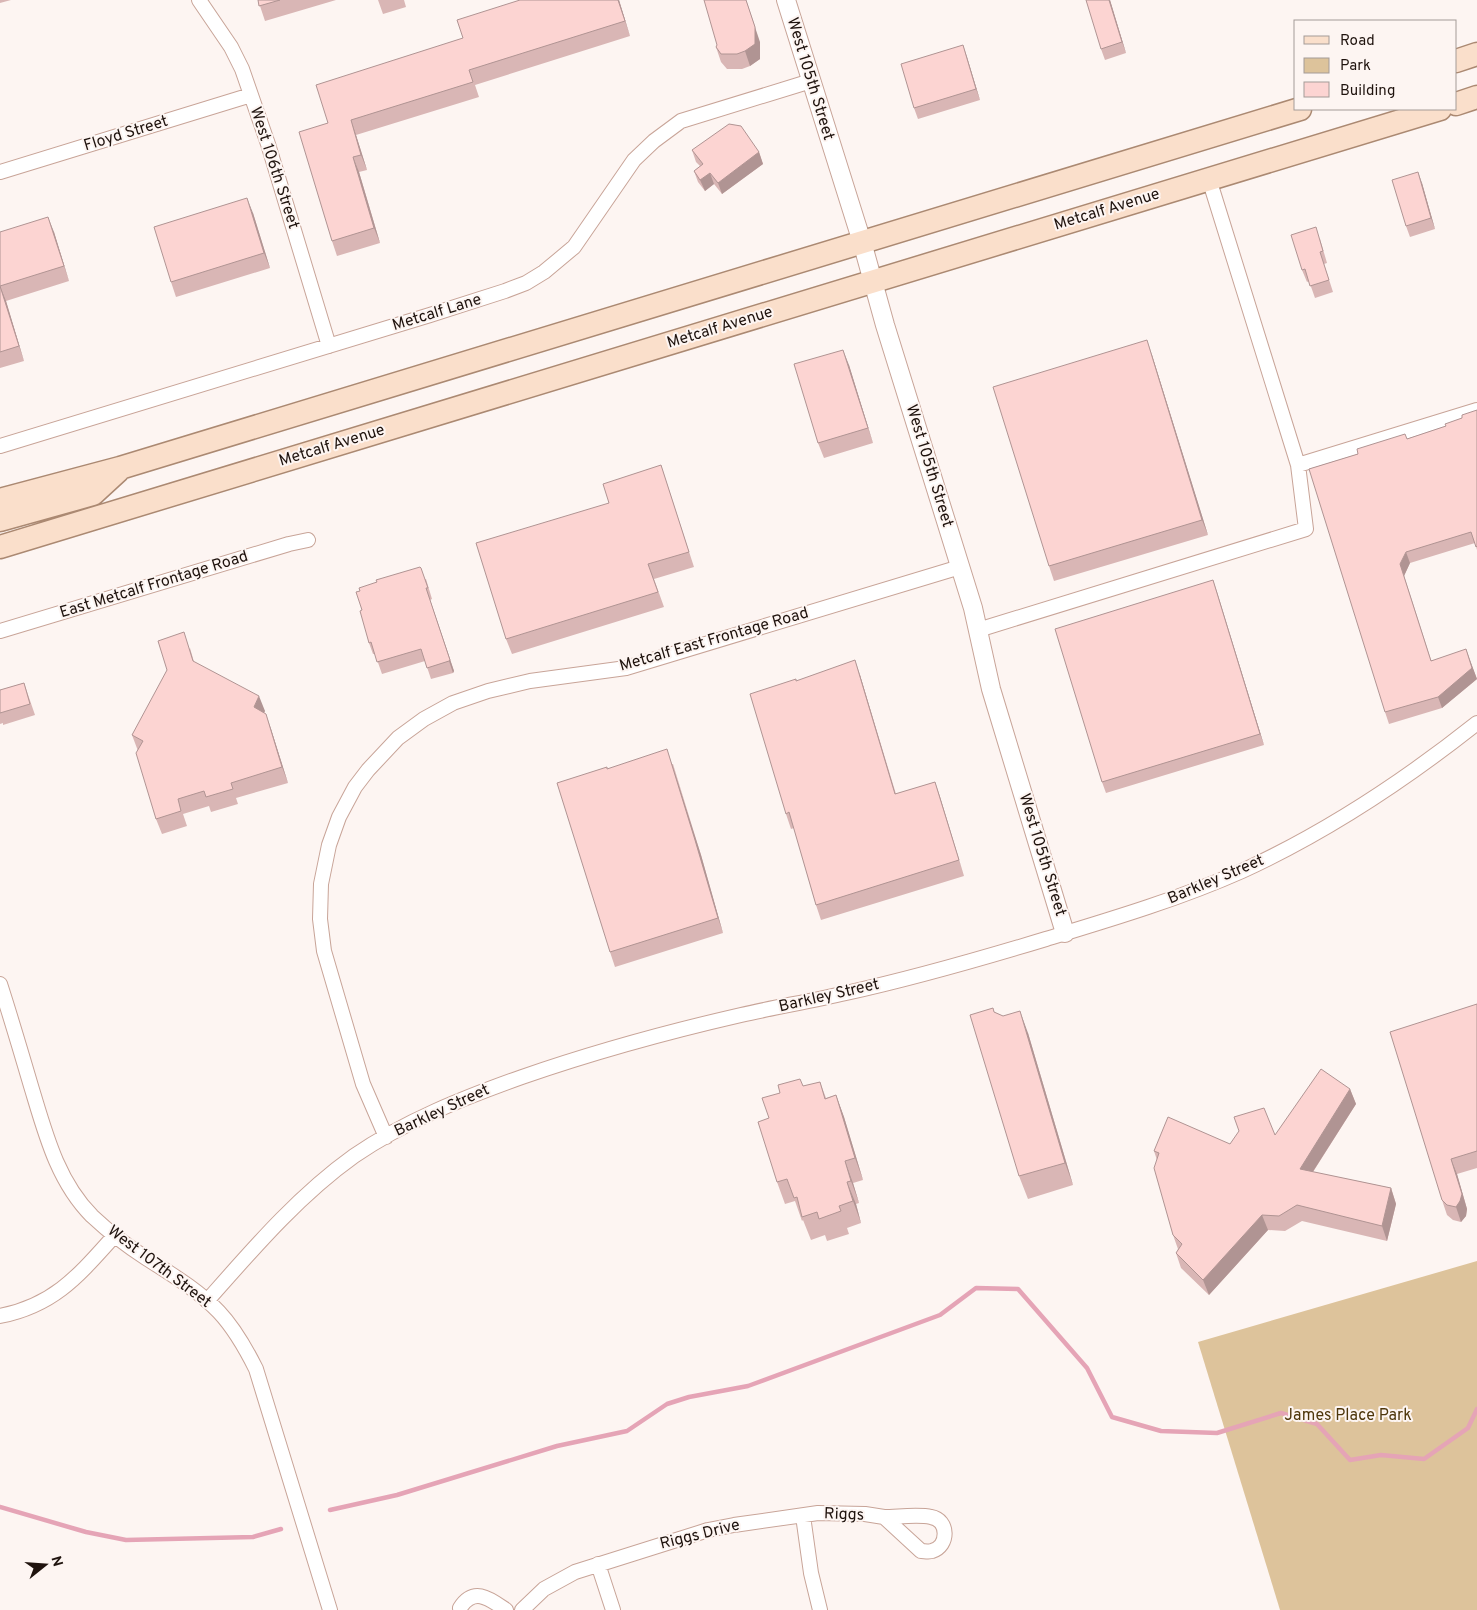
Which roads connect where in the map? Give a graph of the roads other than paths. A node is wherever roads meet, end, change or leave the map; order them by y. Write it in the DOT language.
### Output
graph roads {
  1 [pos="198,0"];
  2 [pos="786,0"];
  3 [pos="1477,54"];
  4 [pos="1457,61"];
  5 [pos="811,81"];
  6 [pos="251,95"];
  7 [pos="1477,97"];
  8 [pos="1457,104"];
  9 [pos="1297,110"];
  10 [pos="1437,110"];
  11 [pos="0,172"];
  12 [pos="1209,179"];
  13 [pos="862,242"];
  14 [pos="873,282"];
  15 [pos="329,346"];
  16 [pos="1477,410"];
  17 [pos="0,446"];
  18 [pos="1298,465"];
  19 [pos="120,468"];
  20 [pos="0,500"];
  21 [pos="0,520"];
  22 [pos="308,540"];
  23 [pos="0,547"];
  24 [pos="960,567"];
  25 [pos="978,630"];
  26 [pos="0,631"];
  27 [pos="1477,723"];
  28 [pos="1065,933"];
  29 [pos="0,984"];
  30 [pos="386,1137"];
  31 [pos="115,1235"];
  32 [pos="207,1301"];
  33 [pos="0,1316"];
  34 [pos="803,1516"];
  35 [pos="884,1517"];
  36 [pos="598,1564"];
  37 [pos="330,1610"];
  38 [pos="461,1610"];
  39 [pos="506,1610"];
  40 [pos="522,1610"];
  41 [pos="613,1610"];
  42 [pos="820,1610"];
  1 -- 6 [label="street, West 106th Street"];
  2 -- 5 [label="street, West 105th Street"];
  3 -- 4 [label="main road"];
  5 -- 13 [label="street, West 105th Street"];
  5 -- 15 [label="street, Metcalf Lane"];
  6 -- 11 [label="street, Floyd Street"];
  6 -- 15 [label="street, West 106th Street"];
  7 -- 8 [label="main road"];
  9 -- 13 [label="main road"];
  10 -- 12 [label="main road, Metcalf Avenue"];
  12 -- 14 [label="main road, Metcalf Avenue"];
  12 -- 18 [label="street"];
  13 -- 14 [label="street, West 105th Street"];
  13 -- 19 [label="main road"];
  14 -- 23 [label="main road, Metcalf Avenue"];
  14 -- 24 [label="street, West 105th Street"];
  15 -- 17 [label="street, Metcalf Lane"];
  16 -- 18 [label="street"];
  18 -- 25 [label="street"];
  19 -- 20 [label="main road"];
  19 -- 21 [label="main road"];
  22 -- 26 [label="street, East Metcalf Frontage Road"];
  24 -- 25 [label="street, West 105th Street"];
  24 -- 30 [label="street, Metcalf East Frontage Road"];
  25 -- 28 [label="street, West 105th Street"];
  27 -- 28 [label="street, Barkley Street"];
  28 -- 30 [label="street, Barkley Street"];
  29 -- 31 [label="street, West 107th Street"];
  30 -- 32 [label="street, Barkley Street"];
  31 -- 32 [label="street, West 107th Street"];
  31 -- 33 [label="street"];
  32 -- 37 [label="street, West 107th Street"];
  34 -- 35 [label="street, Riggs"];
  34 -- 36 [label="street, Riggs Drive"];
  34 -- 42 [label="street"];
  36 -- 40 [label="street, Riggs Drive"];
  36 -- 41 [label="street"];
  38 -- 39 [label="street"];
}
